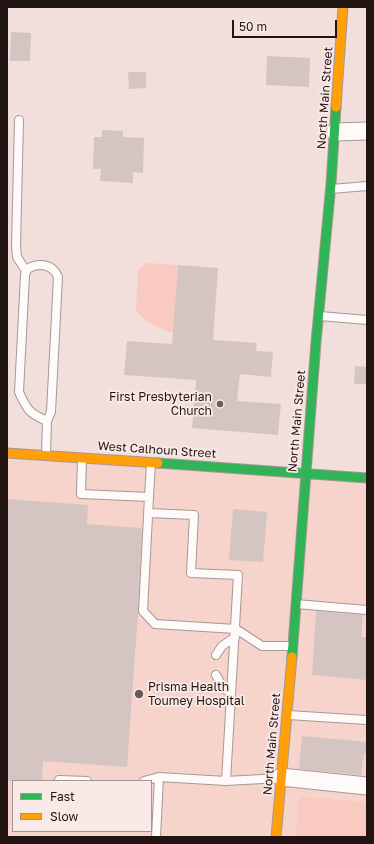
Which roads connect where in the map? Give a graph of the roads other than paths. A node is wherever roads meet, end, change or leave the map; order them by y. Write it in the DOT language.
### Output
graph roads {
  1 [pos="344,7"];
  2 [pos="19,120"];
  3 [pos="367,131"];
  4 [pos="335,132"];
  5 [pos="367,186"];
  6 [pos="330,189"];
  7 [pos="26,271"];
  8 [pos="318,316"];
  9 [pos="367,320"];
  10 [pos="47,421"];
  11 [pos="7,453"];
  12 [pos="46,455"];
  13 [pos="82,457"];
  14 [pos="151,462"];
  15 [pos="305,473"];
  16 [pos="367,478"];
  17 [pos="149,497"];
  18 [pos="149,513"];
  19 [pos="296,604"];
  20 [pos="367,610"];
  21 [pos="235,633"];
  22 [pos="292,646"];
  23 [pos="216,655"];
  24 [pos="216,675"];
  25 [pos="232,694"];
  26 [pos="287,715"];
  27 [pos="367,720"];
  28 [pos="159,777"];
  29 [pos="281,778"];
  30 [pos="148,780"];
  31 [pos="226,781"];
  32 [pos="367,786"];
  33 [pos="156,837"];
  34 [pos="276,837"];
  1 -- 4 [label="main road, North Main Street"];
  2 -- 7 [label="lane"];
  3 -- 4 [label="street"];
  4 -- 6 [label="main road, North Main Street"];
  5 -- 6 [label="lane"];
  6 -- 8 [label="main road, North Main Street"];
  7 -- 10 [label="lane"];
  7 -- 10 [label="lane"];
  8 -- 9 [label="lane"];
  8 -- 15 [label="main road, North Main Street"];
  10 -- 12 [label="lane"];
  11 -- 12 [label="main road, West Calhoun Street"];
  12 -- 13 [label="main road, West Calhoun Street"];
  13 -- 14 [label="main road, West Calhoun Street"];
  13 -- 17 [label="lane"];
  14 -- 15 [label="main road, West Calhoun Street"];
  14 -- 17 [label="lane"];
  15 -- 16 [label="main road, West Calhoun Street"];
  15 -- 19 [label="main road, North Main Street"];
  17 -- 18 [label="lane"];
  18 -- 21 [label="lane"];
  18 -- 21 [label="lane"];
  19 -- 20 [label="lane"];
  19 -- 22 [label="main road, North Main Street"];
  21 -- 22 [label="lane"];
  21 -- 23 [label="lane"];
  21 -- 25 [label="lane"];
  22 -- 26 [label="main road, North Main Street"];
  24 -- 25 [label="lane"];
  25 -- 31 [label="lane"];
  26 -- 27 [label="lane"];
  26 -- 29 [label="main road, North Main Street"];
  28 -- 30 [label="lane"];
  28 -- 31 [label="lane"];
  28 -- 33 [label="lane"];
  29 -- 31 [label="lane"];
  29 -- 32 [label="street"];
  29 -- 34 [label="main road, North Main Street"];
}
